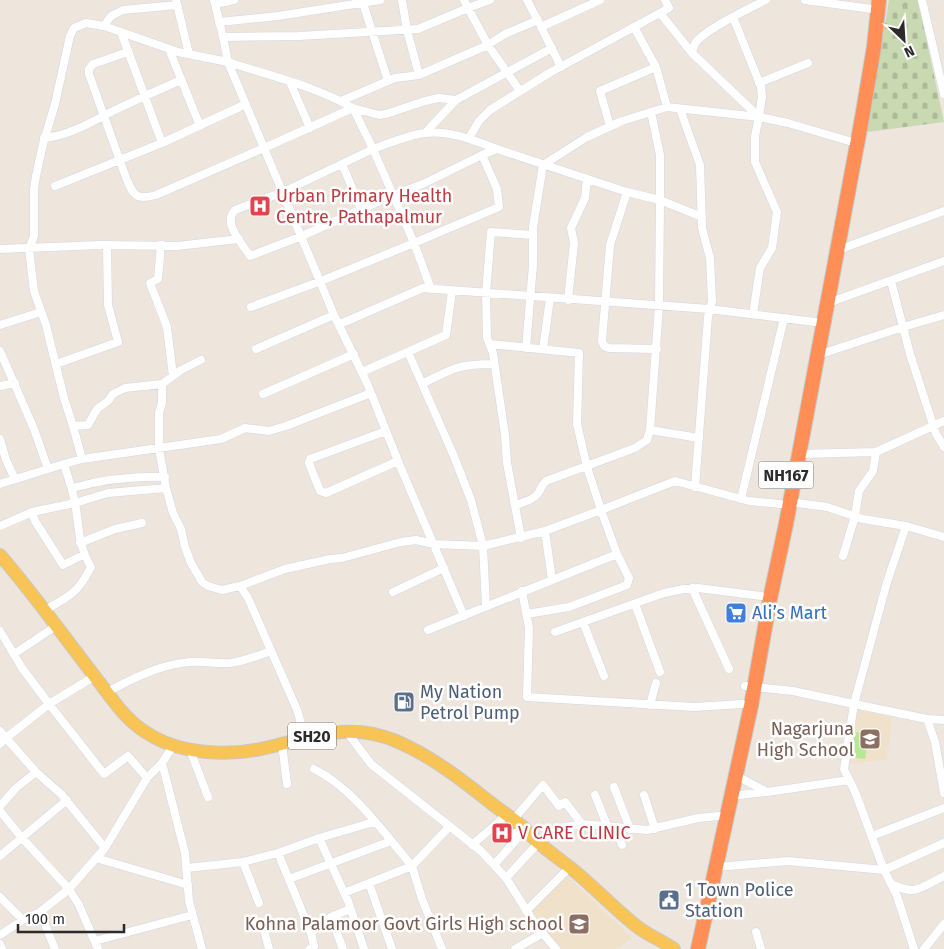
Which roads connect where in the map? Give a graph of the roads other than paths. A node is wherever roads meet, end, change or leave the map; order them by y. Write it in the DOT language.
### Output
graph roads {
  1 [pos="234,0"];
  2 [pos="380,0"];
  3 [pos="402,0"];
  4 [pos="490,0"];
  5 [pos="527,0"];
  6 [pos="600,0"];
  7 [pos="665,0"];
  8 [pos="766,0"];
  9 [pos="806,0"];
  10 [pos="922,0"];
  11 [pos="177,2"];
  12 [pos="215,2"];
  13 [pos="363,2"];
  14 [pos="874,3"];
  15 [pos="466,4"];
  16 [pos="660,13"];
  17 [pos="733,17"];
  18 [pos="219,22"];
  19 [pos="539,24"];
  20 [pos="104,26"];
  21 [pos="634,27"];
  22 [pos="407,30"];
  23 [pos="121,32"];
  24 [pos="373,32"];
  25 [pos="223,37"];
  26 [pos="488,44"];
  27 [pos="552,48"];
  28 [pos="944,48"];
  29 [pos="169,49"];
  30 [pos="934,51"];
  31 [pos="128,52"];
  32 [pos="692,53"];
  33 [pos="189,54"];
  34 [pos="228,62"];
  35 [pos="808,63"];
  36 [pos="562,66"];
  37 [pos="656,67"];
  38 [pos="508,72"];
  39 [pos="419,75"];
  40 [pos="181,80"];
  41 [pos="388,81"];
  42 [pos="290,82"];
  43 [pos="759,83"];
  44 [pos="520,91"];
  45 [pos="944,94"];
  46 [pos="144,96"];
  47 [pos="456,100"];
  48 [pos="341,101"];
  49 [pos="246,104"];
  50 [pos="667,107"];
  51 [pos="353,108"];
  52 [pos="680,109"];
  53 [pos="651,112"];
  54 [pos="104,116"];
  55 [pos="759,117"];
  56 [pos="200,126"];
  57 [pos="610,126"];
  58 [pos="310,128"];
  59 [pos="426,132"];
  60 [pos="44,138"];
  61 [pos="469,138"];
  62 [pos="849,141"];
  63 [pos="162,143"];
  64 [pos="264,148"];
  65 [pos="373,149"];
  66 [pos="497,149"];
  67 [pos="482,155"];
  68 [pos="120,161"];
  69 [pos="342,164"];
  70 [pos="543,164"];
  71 [pos="587,179"];
  72 [pos="55,186"];
  73 [pos="282,192"];
  74 [pos="627,192"];
  75 [pos="393,195"];
  76 [pos="660,200"];
  77 [pos="361,210"];
  78 [pos="944,211"];
  79 [pos="702,217"];
  80 [pos="533,235"];
  81 [pos="302,236"];
  82 [pos="239,239"];
  83 [pos="414,243"];
  84 [pos="107,245"];
  85 [pos="162,245"];
  86 [pos="0,249"];
  87 [pos="29,249"];
  88 [pos="838,250"];
  89 [pos="944,261"];
  90 [pos="891,281"];
  91 [pos="321,282"];
  92 [pos="431,289"];
  93 [pos="452,290"];
  94 [pos="486,293"];
  95 [pos="531,296"];
  96 [pos="550,298"];
  97 [pos="568,300"];
  98 [pos="605,302"];
  99 [pos="828,303"];
  100 [pos="659,306"];
  101 [pos="251,307"];
  102 [pos="710,309"];
  103 [pos="41,312"];
  104 [pos="753,314"];
  105 [pos="334,315"];
  106 [pos="944,315"];
  107 [pos="784,318"];
  108 [pos="815,322"];
  109 [pos="340,324"];
  110 [pos="0,325"];
  111 [pos="903,327"];
  112 [pos="490,344"];
  113 [pos="526,348"];
  114 [pos="256,349"];
  115 [pos="543,349"];
  116 [pos="657,349"];
  117 [pos="0,352"];
  118 [pos="408,352"];
  119 [pos="354,354"];
  120 [pos="818,354"];
  121 [pos="201,360"];
  122 [pos="56,364"];
  123 [pos="494,364"];
  124 [pos="362,372"];
  125 [pos="173,376"];
  126 [pos="14,383"];
  127 [pos="162,384"];
  128 [pos="422,384"];
  129 [pos="0,386"];
  130 [pos="371,393"];
  131 [pos="263,394"];
  132 [pos="944,421"];
  133 [pos="933,425"];
  134 [pos="73,426"];
  135 [pos="386,430"];
  136 [pos="650,430"];
  137 [pos="699,438"];
  138 [pos="0,439"];
  139 [pos="944,447"];
  140 [pos="159,449"];
  141 [pos="876,452"];
  142 [pos="800,454"];
  143 [pos="82,459"];
  144 [pos="398,461"];
  145 [pos="64,464"];
  146 [pos="587,467"];
  147 [pos="48,469"];
  148 [pos="165,477"];
  149 [pos="15,479"];
  150 [pos="0,484"];
  151 [pos="695,487"];
  152 [pos="72,488"];
  153 [pos="166,488"];
  154 [pos="741,499"];
  155 [pos="75,503"];
  156 [pos="785,503"];
  157 [pos="516,505"];
  158 [pos="601,510"];
  159 [pos="32,512"];
  160 [pos="855,516"];
  161 [pos="142,523"];
  162 [pos="0,526"];
  163 [pos="906,526"];
  164 [pos="544,531"];
  165 [pos="944,537"];
  166 [pos="521,538"];
  167 [pos="80,543"];
  168 [pos="434,544"];
  169 [pos="482,546"];
  170 [pos="617,554"];
  171 [pos="0,555"];
  172 [pos="83,555"];
  173 [pos="843,556"];
  174 [pos="444,568"];
  175 [pos="552,580"];
  176 [pos="240,586"];
  177 [pos="692,588"];
  178 [pos="522,591"];
  179 [pos="393,592"];
  180 [pos="761,596"];
  181 [pos="635,604"];
  182 [pos="486,606"];
  183 [pos="45,610"];
  184 [pos="527,614"];
  185 [pos="464,616"];
  186 [pos="583,622"];
  187 [pos="56,626"];
  188 [pos="428,630"];
  189 [pos="0,631"];
  190 [pos="554,632"];
  191 [pos="271,651"];
  192 [pos="14,654"];
  193 [pos="729,669"];
  194 [pos="660,672"];
  195 [pos="95,676"];
  196 [pos="604,676"];
  197 [pos="656,683"];
  198 [pos="750,687"];
  199 [pos="107,692"];
  200 [pos="49,704"];
  201 [pos="650,704"];
  202 [pos="742,704"];
  203 [pos="854,704"];
  204 [pos="927,719"];
  205 [pos="944,720"];
  206 [pos="0,730"];
  207 [pos="345,730"];
  208 [pos="304,738"];
  209 [pos="3,741"];
  210 [pos="282,744"];
  211 [pos="173,746"];
  212 [pos="192,750"];
  213 [pos="162,764"];
  214 [pos="314,769"];
  215 [pos="36,772"];
  216 [pos="735,776"];
  217 [pos="147,778"];
  218 [pos="849,780"];
  219 [pos="287,784"];
  220 [pos="614,787"];
  221 [pos="767,792"];
  222 [pos="944,793"];
  223 [pos="596,795"];
  224 [pos="644,795"];
  225 [pos="731,796"];
  226 [pos="208,797"];
  227 [pos="67,800"];
  228 [pos="0,806"];
  229 [pos="944,808"];
  230 [pos="0,811"];
  231 [pos="719,816"];
  232 [pos="513,820"];
  233 [pos="374,822"];
  234 [pos="582,824"];
  235 [pos="450,826"];
  236 [pos="612,828"];
  237 [pos="655,828"];
  238 [pos="630,829"];
  239 [pos="872,836"];
  240 [pos="22,838"];
  241 [pos="319,838"];
  242 [pos="391,842"];
  243 [pos="538,843"];
  244 [pos="944,843"];
  245 [pos="472,845"];
  246 [pos="622,845"];
  247 [pos="105,848"];
  248 [pos="278,853"];
  249 [pos="0,856"];
  250 [pos="96,858"];
  251 [pos="243,862"];
  252 [pos="332,864"];
  253 [pos="494,865"];
  254 [pos="412,866"];
  255 [pos="717,867"];
  256 [pos="187,868"];
  257 [pos="570,868"];
  258 [pos="884,870"];
  259 [pos="944,876"];
  260 [pos="506,878"];
  261 [pos="289,879"];
  262 [pos="369,883"];
  263 [pos="891,884"];
  264 [pos="188,885"];
  265 [pos="69,889"];
  266 [pos="344,893"];
  267 [pos="0,897"];
  268 [pos="259,903"];
  269 [pos="350,909"];
  270 [pos="526,911"];
  271 [pos="40,912"];
  272 [pos="192,915"];
  273 [pos="331,917"];
  274 [pos="23,920"];
  275 [pos="944,924"];
  276 [pos="263,926"];
  277 [pos="756,932"];
  278 [pos="1,933"];
  279 [pos="312,933"];
  280 [pos="543,933"];
  281 [pos="646,934"];
  282 [pos="94,941"];
  283 [pos="0,944"];
  284 [pos="2,949"];
  285 [pos="55,949"];
  286 [pos="98,949"];
  287 [pos="202,949"];
  288 [pos="269,949"];
  289 [pos="310,949"];
  290 [pos="343,949"];
  291 [pos="364,949"];
  292 [pos="392,949"];
  293 [pos="442,949"];
  294 [pos="515,949"];
  295 [pos="556,949"];
  296 [pos="660,949"];
  297 [pos="674,949"];
  298 [pos="692,949"];
  299 [pos="698,949"];
  300 [pos="761,949"];
  301 [pos="914,949"];
  302 [pos="924,949"];
  1 -- 12 [label="street"];
  2 -- 13 [label="street"];
  3 -- 22 [label="street"];
  4 -- 15 [label="street"];
  5 -- 19 [label="street"];
  6 -- 19 [label="street"];
  7 -- 16 [label="street"];
  8 -- 17 [label="street"];
  9 -- 14 [label="street"];
  10 -- 30 [label="street"];
  11 -- 20 [label="street"];
  11 -- 33 [label="street"];
  12 -- 18 [label="street"];
  13 -- 18 [label="street"];
  13 -- 24 [label="street"];
  14 -- 62 [label="highway, NH167"];
  14 -- 88 [label="highway, NH167"];
  15 -- 22 [label="street"];
  15 -- 26 [label="street"];
  16 -- 21 [label="street"];
  16 -- 32 [label="street"];
  17 -- 32 [label="street"];
  17 -- 43 [label="street"];
  18 -- 25 [label="street"];
  19 -- 26 [label="street"];
  19 -- 27 [label="street"];
  20 -- 23 [label="street"];
  20 -- 60 [label="street"];
  21 -- 36 [label="street"];
  21 -- 37 [label="street"];
  22 -- 24 [label="street"];
  22 -- 39 [label="street"];
  23 -- 29 [label="street"];
  23 -- 31 [label="street"];
  24 -- 25 [label="street"];
  24 -- 41 [label="street"];
  25 -- 34 [label="street"];
  26 -- 38 [label="street"];
  26 -- 39 [label="street"];
  27 -- 36 [label="street"];
  27 -- 38 [label="street"];
  28 -- 30 [label="street"];
  29 -- 33 [label="street"];
  29 -- 40 [label="street"];
  30 -- 45 [label="street"];
  31 -- 46 [label="street"];
  31 -- 54 [label="street"];
  32 -- 55 [label="street"];
  33 -- 34 [label="street"];
  34 -- 42 [label="street"];
  34 -- 49 [label="street"];
  35 -- 43 [label="street"];
  36 -- 44 [label="street"];
  37 -- 50 [label="street"];
  37 -- 57 [label="street"];
  38 -- 44 [label="street"];
  38 -- 47 [label="street"];
  39 -- 41 [label="street"];
  40 -- 46 [label="street"];
  40 -- 56 [label="street"];
  41 -- 48 [label="street"];
  42 -- 48 [label="street"];
  42 -- 58 [label="street"];
  43 -- 55 [label="street"];
  44 -- 61 [label="street"];
  46 -- 54 [label="street"];
  46 -- 63 [label="street"];
  47 -- 51 [label="street"];
  47 -- 59 [label="street"];
  48 -- 51 [label="street"];
  49 -- 56 [label="street"];
  49 -- 64 [label="street"];
  50 -- 52 [label="street"];
  50 -- 53 [label="street"];
  51 -- 58 [label="street"];
  51 -- 65 [label="street"];
  52 -- 55 [label="street"];
  52 -- 79 [label="street"];
  53 -- 57 [label="street"];
  53 -- 76 [label="street"];
  54 -- 60 [label="street"];
  54 -- 68 [label="street"];
  55 -- 62 [label="street"];
  55 -- 104 [label="street"];
  56 -- 63 [label="street"];
  57 -- 70 [label="street"];
  58 -- 64 [label="street"];
  59 -- 61 [label="street"];
  59 -- 65 [label="street"];
  60 -- 87 [label="street"];
  61 -- 66 [label="street"];
  62 -- 108 [label="highway, NH167"];
  63 -- 68 [label="street"];
  64 -- 68 [label="street"];
  64 -- 73 [label="street"];
  65 -- 69 [label="street"];
  65 -- 75 [label="street"];
  66 -- 67 [label="street"];
  66 -- 70 [label="street"];
  67 -- 75 [label="street"];
  67 -- 83 [label="street"];
  68 -- 72 [label="street"];
  69 -- 73 [label="street"];
  69 -- 77 [label="street"];
  70 -- 71 [label="street"];
  70 -- 80 [label="street"];
  71 -- 74 [label="street"];
  71 -- 97 [label="street"];
  73 -- 81 [label="street"];
  73 -- 82 [label="street"];
  74 -- 76 [label="street"];
  74 -- 98 [label="street"];
  75 -- 77 [label="street"];
  75 -- 83 [label="street"];
  76 -- 79 [label="street"];
  76 -- 100 [label="street"];
  77 -- 81 [label="street"];
  78 -- 88 [label="street"];
  79 -- 102 [label="street"];
  80 -- 94 [label="street"];
  80 -- 95 [label="street"];
  81 -- 82 [label="street"];
  81 -- 91 [label="street"];
  82 -- 85 [label="street"];
  83 -- 91 [label="street"];
  83 -- 92 [label="street"];
  84 -- 85 [label="street"];
  84 -- 87 [label="street"];
  84 -- 122 [label="street"];
  85 -- 125 [label="street"];
  86 -- 87 [label="street"];
  87 -- 103 [label="street"];
  88 -- 99 [label="highway, NH167"];
  89 -- 90 [label="street"];
  90 -- 99 [label="street"];
  90 -- 111 [label="street"];
  91 -- 101 [label="street"];
  91 -- 105 [label="street"];
  92 -- 93 [label="street"];
  92 -- 109 [label="street"];
  93 -- 94 [label="street"];
  93 -- 118 [label="street"];
  94 -- 95 [label="street"];
  94 -- 112 [label="street"];
  95 -- 96 [label="street"];
  95 -- 113 [label="street"];
  96 -- 97 [label="street"];
  96 -- 115 [label="street"];
  97 -- 98 [label="street"];
  98 -- 100 [label="street"];
  98 -- 116 [label="street"];
  99 -- 120 [label="highway, NH167"];
  100 -- 102 [label="street"];
  100 -- 116 [label="street"];
  102 -- 104 [label="street"];
  102 -- 137 [label="street"];
  103 -- 110 [label="street"];
  103 -- 122 [label="street"];
  104 -- 107 [label="street"];
  105 -- 109 [label="street"];
  105 -- 114 [label="street"];
  106 -- 111 [label="street"];
  107 -- 108 [label="street"];
  107 -- 154 [label="street"];
  108 -- 156 [label="highway, NH167"];
  109 -- 119 [label="street"];
  111 -- 120 [label="street"];
  111 -- 133 [label="street"];
  112 -- 113 [label="street"];
  112 -- 123 [label="street"];
  113 -- 115 [label="street"];
  115 -- 146 [label="street"];
  116 -- 136 [label="street"];
  117 -- 126 [label="street"];
  118 -- 124 [label="street"];
  118 -- 128 [label="street"];
  119 -- 124 [label="street"];
  119 -- 131 [label="street"];
  120 -- 142 [label="highway, NH167"];
  121 -- 125 [label="street"];
  122 -- 134 [label="street"];
  123 -- 128 [label="street"];
  123 -- 157 [label="street"];
  124 -- 130 [label="street"];
  125 -- 127 [label="street"];
  126 -- 129 [label="street"];
  126 -- 147 [label="street"];
  127 -- 134 [label="street"];
  127 -- 140 [label="street"];
  128 -- 169 [label="street"];
  130 -- 135 [label="street"];
  130 -- 140 [label="street"];
  132 -- 133 [label="street"];
  133 -- 139 [label="street"];
  133 -- 141 [label="street"];
  134 -- 143 [label="street"];
  135 -- 144 [label="street"];
  135 -- 144 [label="street"];
  136 -- 137 [label="street"];
  136 -- 146 [label="street"];
  137 -- 151 [label="street"];
  138 -- 149 [label="street"];
  140 -- 143 [label="street"];
  140 -- 148 [label="street"];
  141 -- 142 [label="street"];
  141 -- 160 [label="street"];
  142 -- 156 [label="highway, NH167"];
  143 -- 145 [label="street"];
  144 -- 168 [label="street"];
  145 -- 147 [label="street"];
  145 -- 152 [label="street"];
  146 -- 157 [label="street"];
  146 -- 158 [label="street"];
  147 -- 149 [label="street"];
  148 -- 152 [label="street"];
  148 -- 153 [label="street"];
  149 -- 150 [label="street"];
  151 -- 154 [label="street"];
  151 -- 158 [label="street"];
  152 -- 155 [label="street"];
  153 -- 155 [label="street"];
  153 -- 176 [label="street"];
  154 -- 156 [label="street"];
  155 -- 159 [label="street"];
  155 -- 167 [label="street"];
  156 -- 160 [label="street"];
  156 -- 180 [label="highway, NH167"];
  156 -- 198 [label="highway, NH167"];
  157 -- 166 [label="street"];
  158 -- 164 [label="street"];
  158 -- 170 [label="street"];
  159 -- 162 [label="street"];
  159 -- 172 [label="street"];
  160 -- 163 [label="street"];
  160 -- 173 [label="street"];
  161 -- 167 [label="street"];
  163 -- 165 [label="street"];
  163 -- 203 [label="street"];
  164 -- 166 [label="street"];
  164 -- 175 [label="street"];
  166 -- 169 [label="street"];
  167 -- 172 [label="street"];
  168 -- 169 [label="street"];
  168 -- 174 [label="street"];
  168 -- 176 [label="street"];
  169 -- 182 [label="street"];
  170 -- 175 [label="street"];
  170 -- 184 [label="street"];
  171 -- 183 [label="main road, SH20"];
  172 -- 183 [label="street"];
  174 -- 179 [label="street"];
  174 -- 185 [label="street"];
  175 -- 178 [label="street"];
  176 -- 191 [label="street"];
  177 -- 180 [label="street"];
  177 -- 181 [label="street"];
  177 -- 193 [label="street"];
  178 -- 182 [label="street"];
  178 -- 184 [label="street"];
  180 -- 198 [label="highway, NH167"];
  181 -- 186 [label="street"];
  181 -- 194 [label="street"];
  182 -- 185 [label="street"];
  183 -- 187 [label="main road, SH20"];
  184 -- 201 [label="street"];
  185 -- 188 [label="street"];
  186 -- 190 [label="street"];
  186 -- 196 [label="street"];
  187 -- 192 [label="street"];
  187 -- 195 [label="main road, SH20"];
  189 -- 192 [label="street"];
  191 -- 199 [label="street"];
  191 -- 208 [label="street"];
  192 -- 200 [label="street"];
  195 -- 199 [label="main road, SH20"];
  195 -- 200 [label="street"];
  197 -- 201 [label="street"];
  198 -- 202 [label="highway, NH167"];
  198 -- 203 [label="street"];
  198 -- 216 [label="highway, NH167"];
  199 -- 211 [label="main road, SH20"];
  200 -- 209 [label="street"];
  200 -- 217 [label="street"];
  201 -- 202 [label="street"];
  202 -- 231 [label="highway, NH167"];
  203 -- 204 [label="street"];
  203 -- 218 [label="street"];
  204 -- 205 [label="street"];
  204 -- 222 [label="street"];
  206 -- 209 [label="street"];
  207 -- 208 [label="main road, SH20"];
  207 -- 232 [label="main road, SH20"];
  207 -- 235 [label="street"];
  208 -- 210 [label="main road, SH20"];
  209 -- 215 [label="street"];
  210 -- 212 [label="main road, SH20"];
  210 -- 219 [label="street"];
  211 -- 212 [label="main road, SH20"];
  211 -- 213 [label="street"];
  212 -- 226 [label="street"];
  213 -- 217 [label="street"];
  213 -- 256 [label="street"];
  214 -- 233 [label="street"];
  215 -- 227 [label="street"];
  215 -- 228 [label="street"];
  216 -- 221 [label="street"];
  216 -- 225 [label="highway, NH167"];
  217 -- 247 [label="street"];
  218 -- 221 [label="street"];
  218 -- 239 [label="street"];
  220 -- 238 [label="street"];
  221 -- 225 [label="street"];
  223 -- 236 [label="street"];
  224 -- 237 [label="street"];
  225 -- 255 [label="highway, NH167"];
  227 -- 240 [label="street"];
  227 -- 247 [label="street"];
  229 -- 239 [label="street"];
  230 -- 240 [label="street"];
  231 -- 237 [label="street"];
  231 -- 298 [label="highway, NH167"];
  232 -- 234 [label="street"];
  232 -- 243 [label="main road, SH20"];
  232 -- 245 [label="street"];
  232 -- 253 [label="street"];
  233 -- 241 [label="street"];
  233 -- 242 [label="street"];
  234 -- 236 [label="street"];
  234 -- 243 [label="street"];
  235 -- 245 [label="street"];
  235 -- 254 [label="street"];
  236 -- 238 [label="street"];
  236 -- 246 [label="street"];
  237 -- 238 [label="street"];
  239 -- 258 [label="street"];
  240 -- 249 [label="street"];
  240 -- 265 [label="street"];
  241 -- 248 [label="street"];
  241 -- 252 [label="street"];
  242 -- 252 [label="street"];
  242 -- 254 [label="street"];
  243 -- 257 [label="main road, SH20"];
  243 -- 260 [label="street"];
  244 -- 258 [label="street"];
  245 -- 253 [label="street"];
  247 -- 250 [label="street"];
  248 -- 251 [label="street"];
  248 -- 261 [label="street"];
  250 -- 264 [label="street"];
  250 -- 265 [label="street"];
  251 -- 256 [label="street"];
  251 -- 268 [label="street"];
  252 -- 261 [label="street"];
  252 -- 266 [label="street"];
  253 -- 260 [label="street"];
  254 -- 262 [label="street"];
  254 -- 293 [label="street"];
  255 -- 258 [label="street"];
  255 -- 299 [label="highway, NH167"];
  256 -- 264 [label="street"];
  257 -- 270 [label="street"];
  257 -- 281 [label="main road, SH20"];
  258 -- 263 [label="street"];
  259 -- 263 [label="street"];
  260 -- 270 [label="street"];
  261 -- 279 [label="street"];
  262 -- 266 [label="street"];
  262 -- 292 [label="street"];
  263 -- 301 [label="street"];
  264 -- 272 [label="street"];
  265 -- 271 [label="street"];
  265 -- 282 [label="street"];
  266 -- 269 [label="street"];
  267 -- 274 [label="street"];
  269 -- 273 [label="street"];
  269 -- 291 [label="street"];
  270 -- 280 [label="street"];
  271 -- 274 [label="street"];
  271 -- 285 [label="street"];
  272 -- 282 [label="street"];
  272 -- 287 [label="street"];
  273 -- 279 [label="street"];
  273 -- 290 [label="street"];
  274 -- 278 [label="street"];
  275 -- 302 [label="street"];
  276 -- 288 [label="street"];
  277 -- 300 [label="street"];
  279 -- 289 [label="street"];
  280 -- 294 [label="street"];
  280 -- 295 [label="street"];
  281 -- 296 [label="main road, SH20"];
  281 -- 297 [label="main road, SH20"];
  282 -- 286 [label="street"];
  283 -- 284 [label="street"];
}
